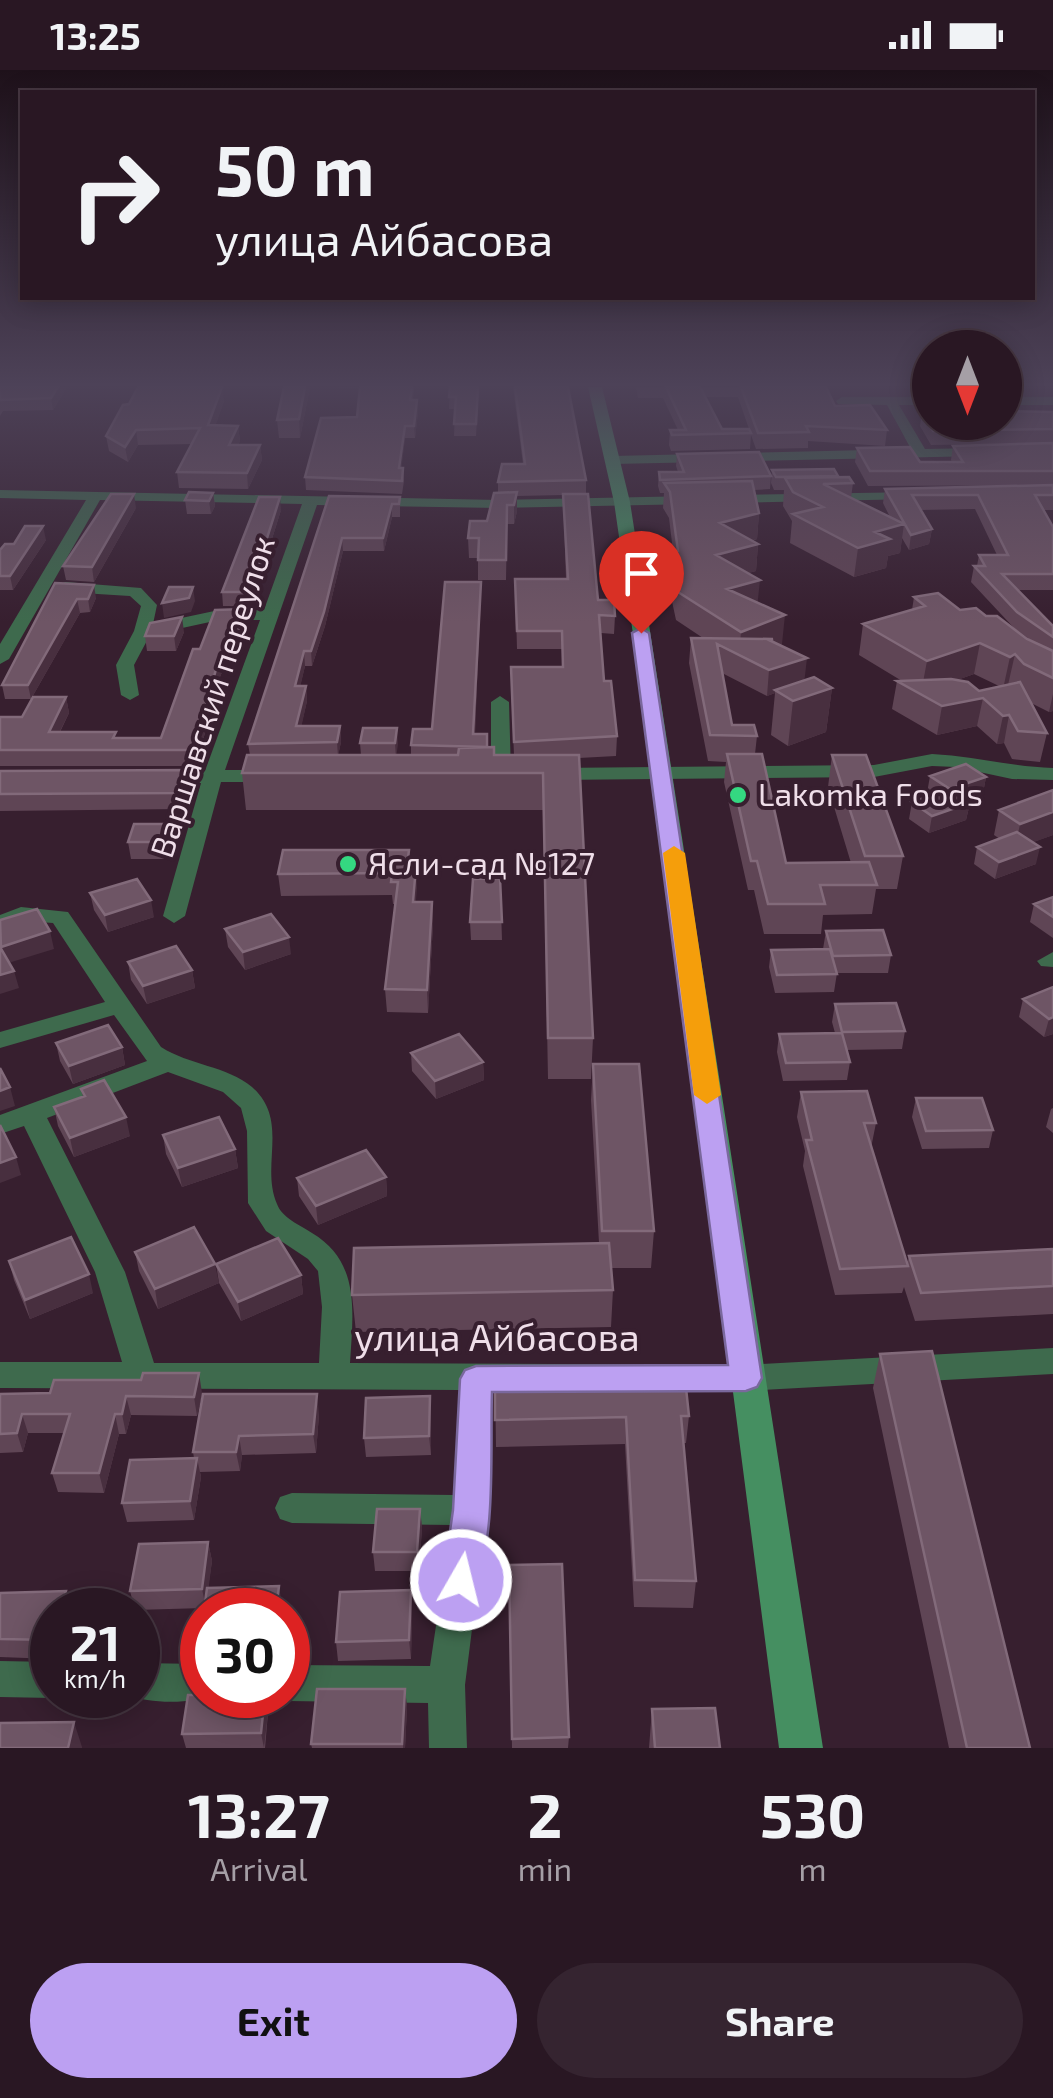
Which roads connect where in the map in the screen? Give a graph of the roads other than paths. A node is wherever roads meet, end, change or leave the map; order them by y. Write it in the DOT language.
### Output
graph roads {
  1 [pos="614,465"];
  2 [pos="0,494"];
  3 [pos="940,495"];
  4 [pos="96,496"];
  5 [pos="312,498"];
  6 [pos="622,502"];
  7 [pos="41,587"];
  8 [pos="267,615"];
  9 [pos="143,630"];
  10 [pos="0,658"];
  11 [pos="130,695"];
  12 [pos="500,702"];
  13 [pos="664,773"];
  14 [pos="1053,774"];
  15 [pos="213,776"];
  16 [pos="290,776"];
  17 [pos="136,777"];
  18 [pos="174,916"];
  19 [pos="0,923"];
  20 [pos="118,1006"];
  21 [pos="0,1040"];
  22 [pos="165,1064"];
  23 [pos="31,1113"];
  24 [pos="0,1124"];
  25 [pos="1053,1361"];
  26 [pos="0,1375"];
  27 [pos="142,1376"];
  28 [pos="334,1378"];
  29 [pos="746,1378"];
  30 [pos="476,1379"];
  31 [pos="292,1508"];
  32 [pos="470,1510"];
  33 [pos="0,1679"];
  34 [pos="30,1680"];
  35 [pos="310,1683"];
  36 [pos="446,1685"];
  37 [pos="448,1748"];
  38 [pos="801,1748"];
  1 -- 6 [label="main road"];
  2 -- 4 [label="street"];
  3 -- 6 [label="street"];
  4 -- 5 [label="street"];
  4 -- 7 [label="street"];
  5 -- 6 [label="street"];
  5 -- 8 [label="street, Варшавский переулок"];
  6 -- 13 [label="main road"];
  7 -- 9 [label="street"];
  7 -- 10 [label="street"];
  8 -- 9 [label="street"];
  8 -- 15 [label="street, Варшавский переулок"];
  9 -- 11 [label="street"];
  12 -- 13 [label="street"];
  13 -- 14 [label="street"];
  13 -- 29 [label="main road"];
  15 -- 16 [label="street"];
  15 -- 17 [label="street"];
  15 -- 18 [label="street, Варшавский переулок"];
  19 -- 20 [label="street"];
  20 -- 21 [label="street"];
  20 -- 22 [label="street"];
  22 -- 23 [label="street"];
  22 -- 28 [label="street"];
  23 -- 24 [label="street"];
  23 -- 27 [label="street"];
  25 -- 29 [label="street, улица Айбасова"];
  26 -- 27 [label="street, улица Айбасова"];
  27 -- 28 [label="street, улица Айбасова"];
  28 -- 30 [label="street, улица Айбасова"];
  29 -- 30 [label="street, улица Айбасова"];
  29 -- 38 [label="main road"];
  30 -- 32 [label="street"];
  31 -- 32 [label="street"];
  32 -- 36 [label="street"];
  33 -- 34 [label="street"];
  35 -- 36 [label="street"];
  36 -- 37 [label="street"];
}
